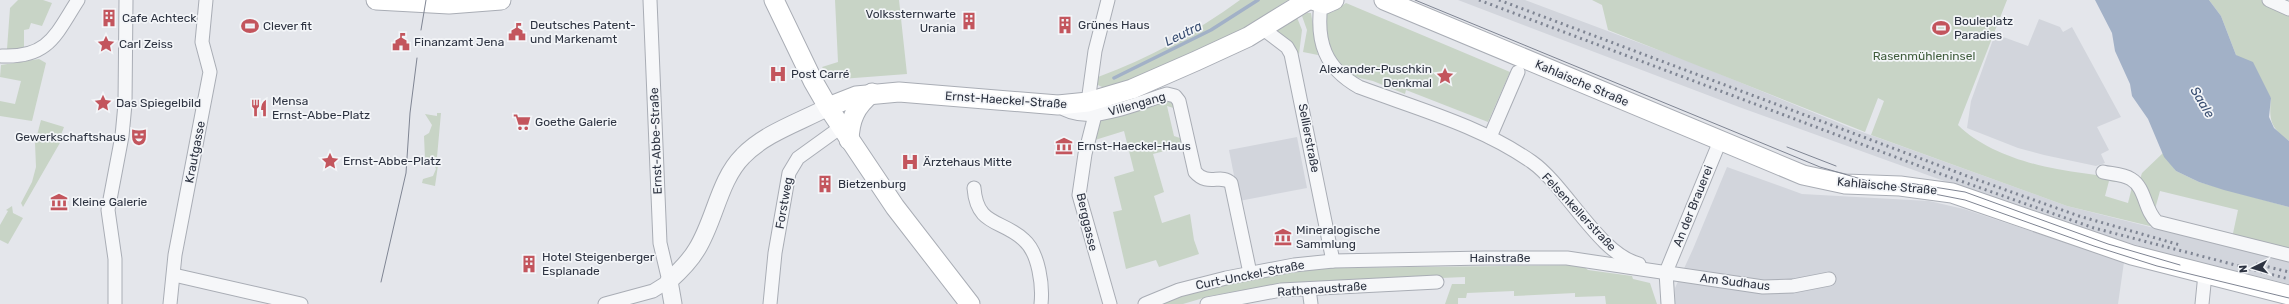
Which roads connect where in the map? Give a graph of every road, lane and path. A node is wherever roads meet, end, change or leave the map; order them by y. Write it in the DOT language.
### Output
graph roads {
  1 [pos="78,0"];
  2 [pos="126,0"];
  3 [pos="206,0"];
  4 [pos="376,0"];
  5 [pos="501,0"];
  6 [pos="650,0"];
  7 [pos="774,0"];
  8 [pos="1108,0"];
  9 [pos="1384,0"];
  10 [pos="2269,0"];
  11 [pos="1319,1"];
  12 [pos="449,2"];
  13 [pos="2289,9"];
  14 [pos="1262,28"];
  15 [pos="2,56"];
  16 [pos="1518,72"];
  17 [pos="872,93"];
  18 [pos="828,107"];
  19 [pos="1091,109"];
  20 [pos="845,134"];
  21 [pos="1490,137"];
  22 [pos="1720,141"];
  23 [pos="2103,172"];
  24 [pos="974,188"];
  25 [pos="2289,255"];
  26 [pos="1333,261"];
  27 [pos="1666,272"];
  28 [pos="1250,273"];
  29 [pos="2205,274"];
  30 [pos="174,275"];
  31 [pos="1828,279"];
  32 [pos="669,281"];
  33 [pos="1437,282"];
  34 [pos="1309,289"];
  35 [pos="2289,295"];
  36 [pos="115,304"];
  37 [pos="170,304"];
  38 [pos="301,304"];
  39 [pos="605,304"];
  40 [pos="673,304"];
  41 [pos="770,304"];
  42 [pos="970,304"];
  43 [pos="1041,304"];
  44 [pos="1110,304"];
  45 [pos="1145,304"];
  46 [pos="1207,304"];
  47 [pos="1311,304"];
  48 [pos="1668,304"];
  49 [pos="2202,304"];
  1 -- 15 [label="street"];
  2 -- 36 [label="street"];
  3 -- 30 [label="street, Krautgasse"];
  4 -- 12 [label="main road"];
  5 -- 12 [label="main road"];
  6 -- 32 [label="street, Ernst-Abbe-Straße"];
  7 -- 18 [label="main road"];
  8 -- 19 [label="street, Berggasse"];
  9 -- 22 [label="main road, Kahlaische Straße"];
  10 -- 13 [label="street"];
  11 -- 14 [label="main road, Ernst-Haeckel-Straße"];
  11 -- 21 [label="street, Felsenkellerstraße"];
  14 -- 19 [label="main road, Ernst-Haeckel-Straße"];
  14 -- 26 [label="street, Sellierstraße"];
  16 -- 21 [label="street"];
  17 -- 18 [label="main road, Ernst-Haeckel-Straße"];
  17 -- 19 [label="main road, Ernst-Haeckel-Straße"];
  17 -- 20 [label="main road"];
  18 -- 20 [label="main road"];
  18 -- 32 [label="street"];
  19 -- 28 [label="street, Villengang"];
  19 -- 44 [label="street, Berggasse"];
  20 -- 41 [label="street, Forstweg"];
  20 -- 42 [label="main road"];
  21 -- 27 [label="street, Felsenkellerstraße"];
  22 -- 27 [label="street, An der Brauerei"];
  22 -- 29 [label="main road, Kahlaische Straße"];
  23 -- 25 [label="street"];
  24 -- 43 [label="street"];
  26 -- 27 [label="street, Hainstraße"];
  26 -- 28 [label="street, Curt-Unckel-Straße"];
  27 -- 31 [label="street, Am Sudhaus"];
  27 -- 48 [label="street"];
  28 -- 45 [label="street, Curt-Unckel-Straße"];
  29 -- 35 [label="main road, Kahlaische Straße"];
  29 -- 49 [label="street"];
  30 -- 37 [label="street, Krautgasse"];
  30 -- 38 [label="street"];
  32 -- 39 [label="street"];
  32 -- 40 [label="street"];
  33 -- 34 [label="street, Rathenaustraße"];
  34 -- 46 [label="street, Rathenaustraße"];
  34 -- 47 [label="street"];
}
